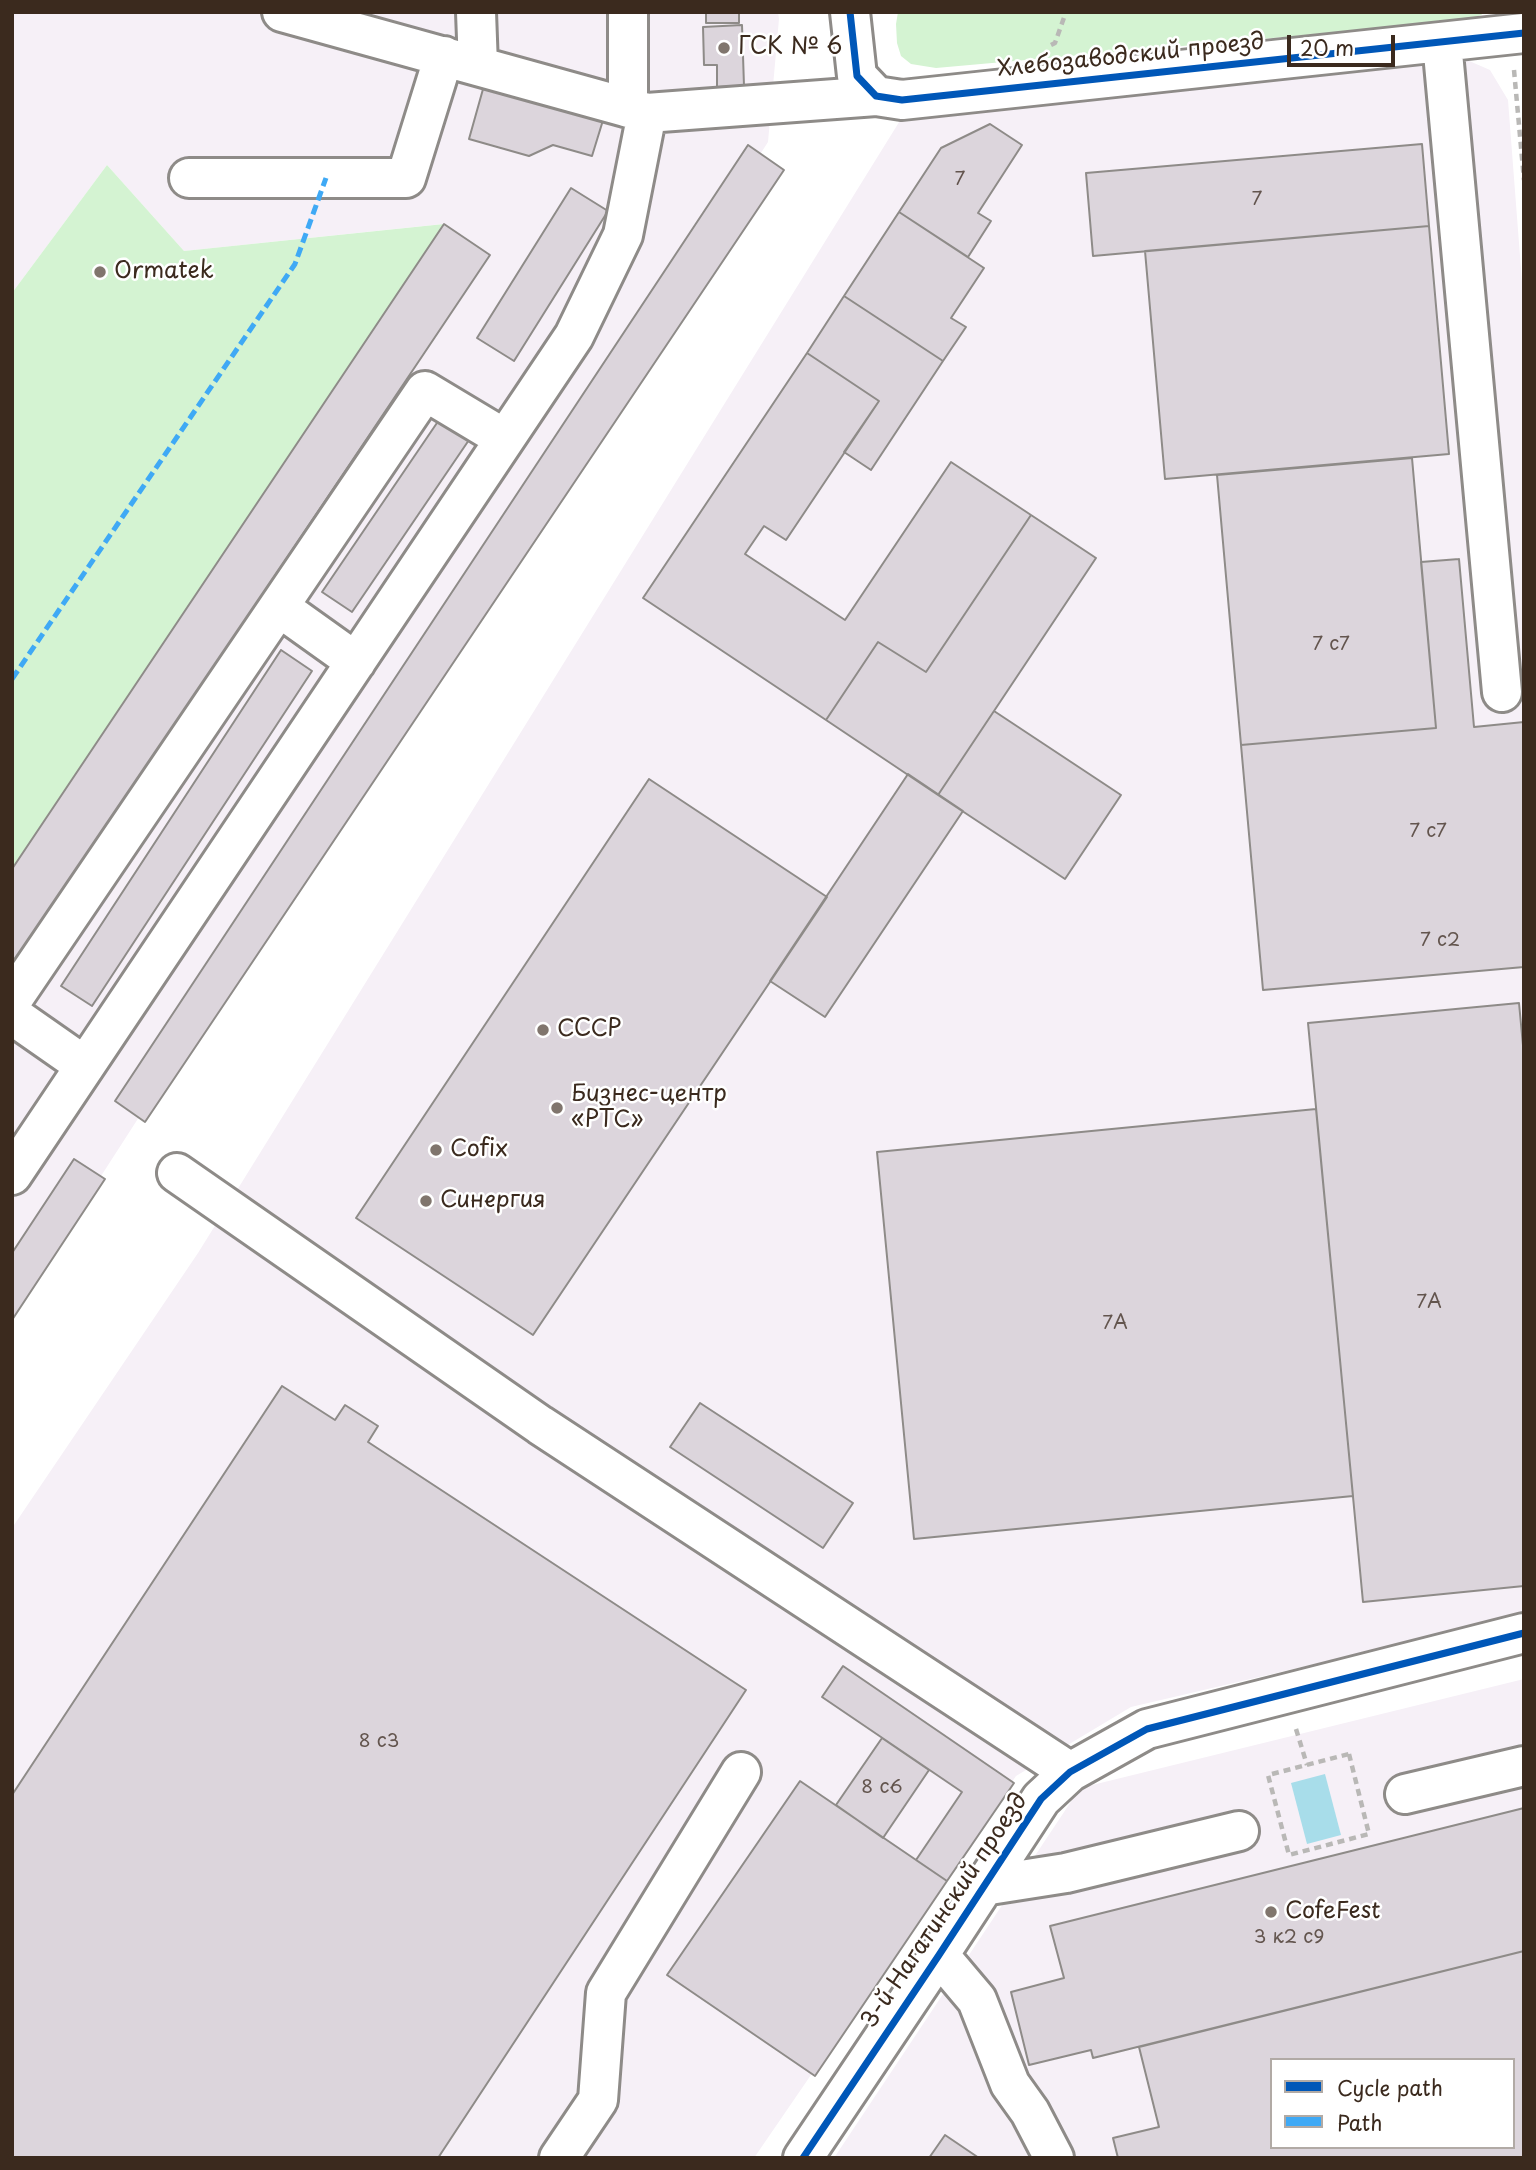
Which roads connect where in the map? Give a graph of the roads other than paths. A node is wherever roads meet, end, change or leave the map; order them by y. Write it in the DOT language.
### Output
graph roads {
  1 [pos="476,12"];
  2 [pos="628,12"];
  3 [pos="850,12"];
  4 [pos="1522,12"];
  5 [pos="303,15"];
  6 [pos="1524,27"];
  7 [pos="1524,33"];
  8 [pos="1442,42"];
  9 [pos="461,61"];
  10 [pos="876,96"];
  11 [pos="638,111"];
  12 [pos="189,178"];
  13 [pos="505,439"];
  14 [pos="279,607"];
  15 [pos="356,662"];
  16 [pos="1502,692"];
  17 [pos="12,1000"];
  18 [pos="12,1015"];
  19 [pos="85,1066"];
  20 [pos="177,1173"];
  21 [pos="12,1175"];
  22 [pos="1524,1633"];
  23 [pos="1524,1766"];
  24 [pos="741,1772"];
  25 [pos="1070,1772"];
  26 [pos="1405,1794"];
  27 [pos="1239,1831"];
  28 [pos="983,1886"];
  29 [pos="939,1955"];
  30 [pos="559,2158"];
  31 [pos="803,2158"];
  32 [pos="1054,2158"];
  1 -- 9 [label="street"];
  2 -- 11 [label="street"];
  3 -- 10 [label="street"];
  4 -- 6 [label="street"];
  5 -- 9 [label="street, Хлебозаводский проезд"];
  7 -- 8 [label="street, Хлебозаводский проезд"];
  8 -- 10 [label="street, Хлебозаводский проезд"];
  8 -- 16 [label="street"];
  9 -- 11 [label="street, Хлебозаводский проезд"];
  9 -- 12 [label="street"];
  10 -- 11 [label="street, Хлебозаводский проезд"];
  11 -- 13 [label="street"];
  13 -- 14 [label="street"];
  13 -- 15 [label="street"];
  14 -- 15 [label="street"];
  14 -- 17 [label="street"];
  15 -- 19 [label="street"];
  18 -- 19 [label="street"];
  19 -- 21 [label="street"];
  20 -- 25 [label="street"];
  22 -- 25 [label="street, 3-й Нагатинский проезд"];
  23 -- 26 [label="street"];
  24 -- 30 [label="street"];
  25 -- 28 [label="street, 3-й Нагатинский проезд"];
  27 -- 28 [label="street"];
  28 -- 29 [label="street, 3-й Нагатинский проезд"];
  29 -- 31 [label="street, 3-й Нагатинский проезд"];
  29 -- 32 [label="street"];
}
